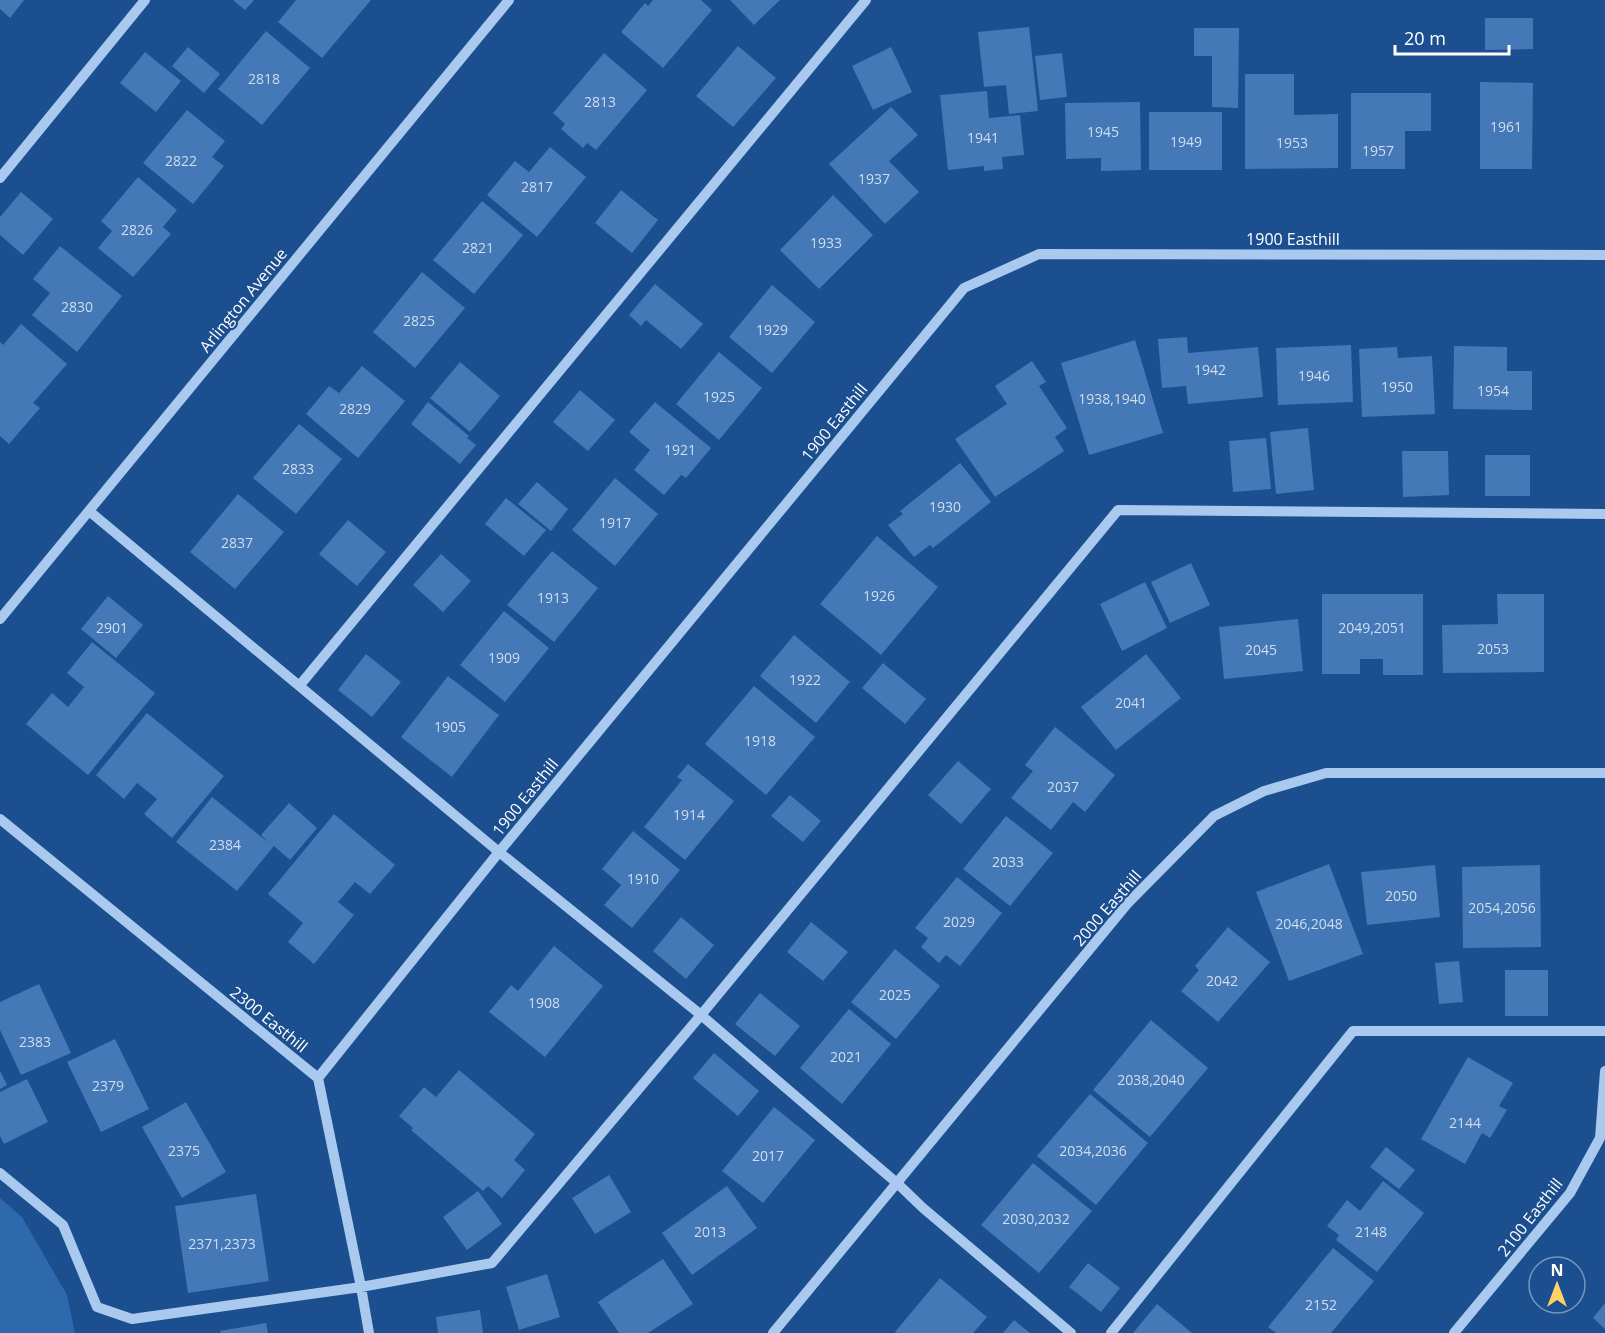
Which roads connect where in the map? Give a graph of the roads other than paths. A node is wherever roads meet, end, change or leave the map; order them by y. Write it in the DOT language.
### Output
graph roads {
  1 [pos="145,0"];
  2 [pos="509,0"];
  3 [pos="866,0"];
  4 [pos="0,178"];
  5 [pos="1605,255"];
  6 [pos="89,511"];
  7 [pos="1605,514"];
  8 [pos="0,619"];
  9 [pos="300,685"];
  10 [pos="1605,773"];
  11 [pos="0,819"];
  12 [pos="499,852"];
  13 [pos="701,1016"];
  14 [pos="1605,1031"];
  15 [pos="1605,1071"];
  16 [pos="318,1078"];
  17 [pos="0,1173"];
  18 [pos="898,1184"];
  19 [pos="361,1287"];
  20 [pos="369,1333"];
  21 [pos="773,1333"];
  22 [pos="1071,1333"];
  23 [pos="1111,1333"];
  24 [pos="1454,1333"];
  1 -- 4 [label="street"];
  2 -- 6 [label="street, Arlington Avenue"];
  3 -- 9 [label="street"];
  5 -- 12 [label="street, 1900 Easthill"];
  6 -- 8 [label="street, Arlington Avenue"];
  6 -- 9 [label="street"];
  7 -- 13 [label="street"];
  9 -- 12 [label="street"];
  10 -- 18 [label="street, 2000 Easthill"];
  11 -- 16 [label="street, 2300 Easthill"];
  12 -- 13 [label="street"];
  12 -- 16 [label="street, 1900 Easthill"];
  13 -- 18 [label="street"];
  13 -- 19 [label="street"];
  14 -- 23 [label="street"];
  15 -- 24 [label="street, 2100 Easthill"];
  16 -- 19 [label="street"];
  17 -- 19 [label="street"];
  18 -- 21 [label="street, 2000 Easthill"];
  18 -- 22 [label="street"];
  19 -- 20 [label="street"];
}
